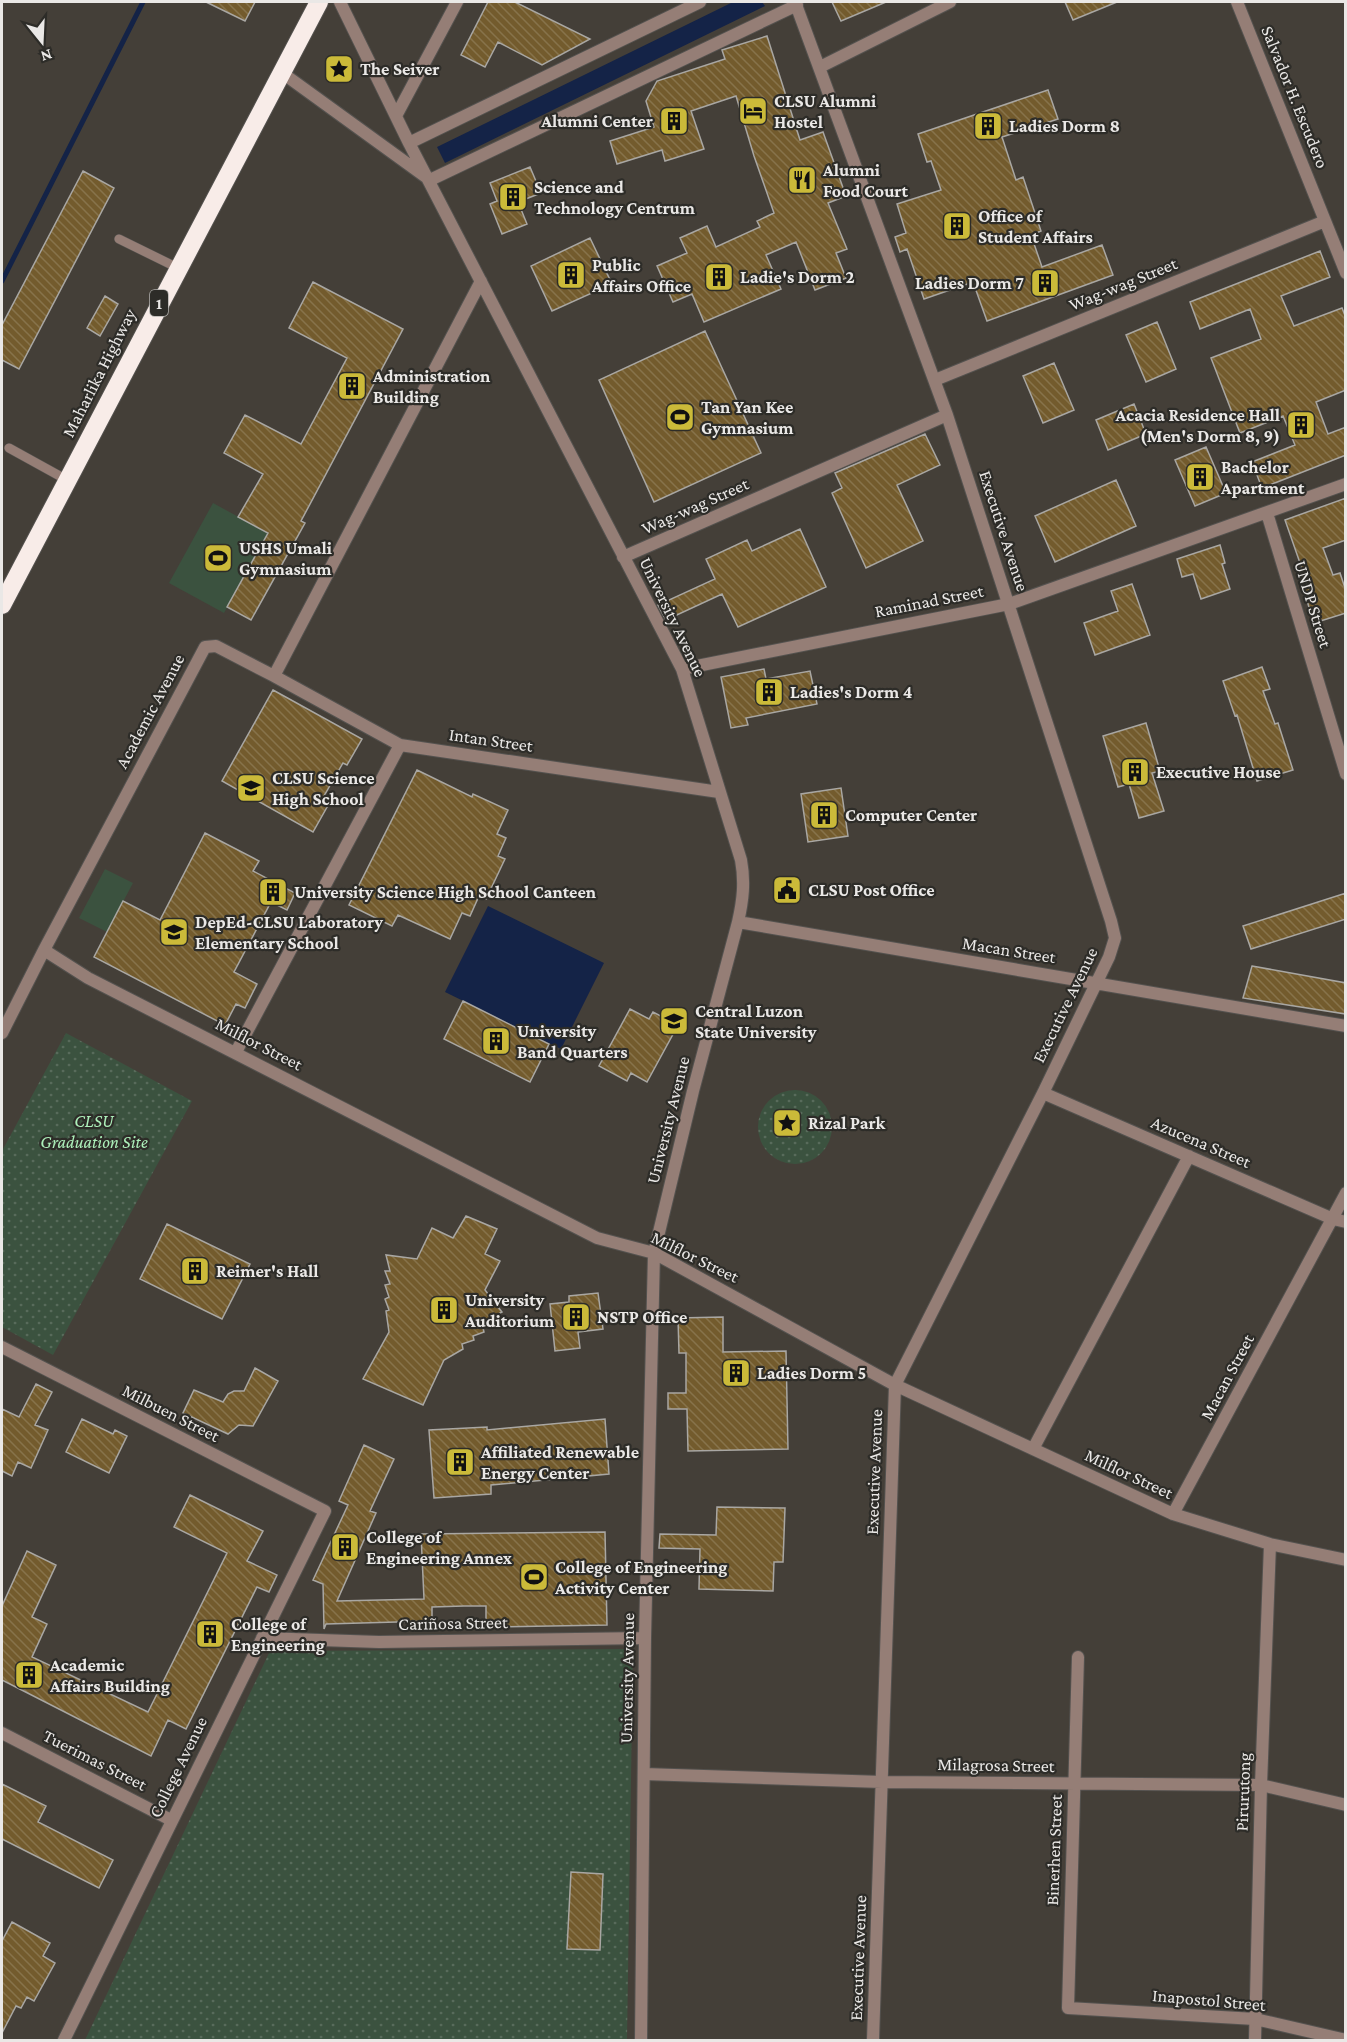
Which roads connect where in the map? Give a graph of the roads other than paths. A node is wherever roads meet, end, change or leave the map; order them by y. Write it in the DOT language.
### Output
graph roads {
  1 [pos="319,2"];
  2 [pos="340,2"];
  3 [pos="456,2"];
  4 [pos="700,2"];
  5 [pos="1237,2"];
  6 [pos="796,3"];
  7 [pos="944,3"];
  8 [pos="820,67"];
  9 [pos="281,72"];
  10 [pos="396,116"];
  11 [pos="410,143"];
  12 [pos="430,180"];
  13 [pos="1325,221"];
  14 [pos="119,239"];
  15 [pos="178,268"];
  16 [pos="1346,273"];
  17 [pos="481,281"];
  18 [pos="935,380"];
  19 [pos="947,416"];
  20 [pos="9,448"];
  21 [pos="68,480"];
  22 [pos="1346,484"];
  23 [pos="1267,513"];
  24 [pos="623,557"];
  25 [pos="1009,604"];
  26 [pos="2,605"];
  27 [pos="682,669"];
  28 [pos="274,676"];
  29 [pos="400,745"];
  30 [pos="1346,774"];
  31 [pos="720,792"];
  32 [pos="738,922"];
  33 [pos="44,950"];
  34 [pos="1097,982"];
  35 [pos="1346,1026"];
  36 [pos="2,1033"];
  37 [pos="236,1052"];
  38 [pos="1043,1094"];
  39 [pos="1188,1156"];
  40 [pos="1346,1193"];
  41 [pos="1339,1220"];
  42 [pos="654,1253"];
  43 [pos="2,1347"];
  44 [pos="895,1385"];
  45 [pos="1033,1449"];
  46 [pos="325,1511"];
  47 [pos="1173,1514"];
  48 [pos="1270,1544"];
  49 [pos="1346,1560"];
  50 [pos="262,1638"];
  51 [pos="645,1638"];
  52 [pos="1078,1657"];
  53 [pos="2,1733"];
  54 [pos="644,1774"];
  55 [pos="882,1782"];
  56 [pos="1074,1784"];
  57 [pos="1261,1785"];
  58 [pos="1346,1805"];
  59 [pos="171,1820"];
  60 [pos="1068,2008"];
  61 [pos="1255,2019"];
  62 [pos="64,2040"];
  63 [pos="641,2040"];
  64 [pos="873,2040"];
  65 [pos="1255,2040"];
  66 [pos="1346,2040"];
  1 -- 9 [label="highway, Maharlika Highway / 1"];
  2 -- 10 [label="street, University Avenue"];
  3 -- 10 [label="street"];
  4 -- 11 [label="street"];
  5 -- 13 [label="street, Salvador H. Escudero"];
  6 -- 8 [label="street, Executive Avenue"];
  6 -- 12 [label="street"];
  7 -- 8 [label="street"];
  8 -- 18 [label="street, Executive Avenue"];
  9 -- 12 [label="street"];
  9 -- 15 [label="highway, Maharlika Highway / 1"];
  10 -- 11 [label="street, University Avenue"];
  11 -- 12 [label="street, University Avenue"];
  12 -- 17 [label="street, University Avenue"];
  13 -- 16 [label="street, Salvador H. Escudero"];
  13 -- 18 [label="street, Wag-wag Street"];
  14 -- 15 [label="lane"];
  15 -- 21 [label="highway, Maharlika Highway / 1"];
  17 -- 24 [label="street, University Avenue"];
  17 -- 28 [label="street"];
  18 -- 19 [label="street, Executive Avenue"];
  19 -- 24 [label="street, Wag-wag Street"];
  19 -- 25 [label="street, Executive Avenue"];
  20 -- 21 [label="lane"];
  21 -- 26 [label="highway, Maharlika Highway / 1"];
  22 -- 23 [label="street, Raminad Street"];
  23 -- 25 [label="street, Raminad Street"];
  23 -- 30 [label="street, UNDP Street"];
  24 -- 27 [label="street, University Avenue"];
  25 -- 27 [label="street, Raminad Street"];
  25 -- 34 [label="street, Executive Avenue"];
  27 -- 31 [label="street, University Avenue"];
  28 -- 29 [label="street, Intan Street"];
  28 -- 33 [label="street, Academic Avenue"];
  29 -- 31 [label="street, Intan Street"];
  29 -- 37 [label="street"];
  31 -- 32 [label="street, University Avenue"];
  32 -- 34 [label="street, Macan Street"];
  32 -- 42 [label="street, University Avenue"];
  33 -- 36 [label="street, Academic Avenue"];
  33 -- 37 [label="street, Milflor Street"];
  34 -- 35 [label="street, Macan Street"];
  34 -- 38 [label="street, Executive Avenue"];
  37 -- 42 [label="street, Milflor Street"];
  38 -- 39 [label="street, Azucena Street"];
  38 -- 44 [label="street, Executive Avenue"];
  39 -- 41 [label="street, Azucena Street"];
  39 -- 45 [label="street"];
  40 -- 41 [label="street, Macan Street"];
  41 -- 47 [label="street, Macan Street"];
  42 -- 44 [label="street, Milflor Street"];
  42 -- 51 [label="street, University Avenue"];
  43 -- 46 [label="street, Milbuen Street"];
  44 -- 45 [label="street, Milflor Street"];
  44 -- 55 [label="street, Executive Avenue"];
  45 -- 47 [label="street, Milflor Street"];
  46 -- 50 [label="street, College Avenue"];
  47 -- 48 [label="street, Milflor Street"];
  48 -- 49 [label="street, Milflor Street"];
  48 -- 57 [label="street, Pirurutong"];
  50 -- 51 [label="street, Cariñosa Street"];
  50 -- 59 [label="street, College Avenue"];
  51 -- 54 [label="street, University Avenue"];
  52 -- 56 [label="street, Binerhen Street"];
  53 -- 59 [label="street, Tuerimas Street"];
  54 -- 55 [label="street, Milagrosa Street"];
  54 -- 63 [label="street, University Avenue"];
  55 -- 56 [label="street, Milagrosa Street"];
  55 -- 64 [label="street, Executive Avenue"];
  56 -- 57 [label="street, Milagrosa Street"];
  56 -- 60 [label="street, Binerhen Street"];
  57 -- 58 [label="street, Milagrosa Street"];
  57 -- 61 [label="street, Pirurutong"];
  59 -- 62 [label="street, College Avenue"];
  60 -- 61 [label="street, Inapostol Street"];
  61 -- 65 [label="street, Pirurutong"];
  61 -- 66 [label="street, Inapostol Street"];
}
